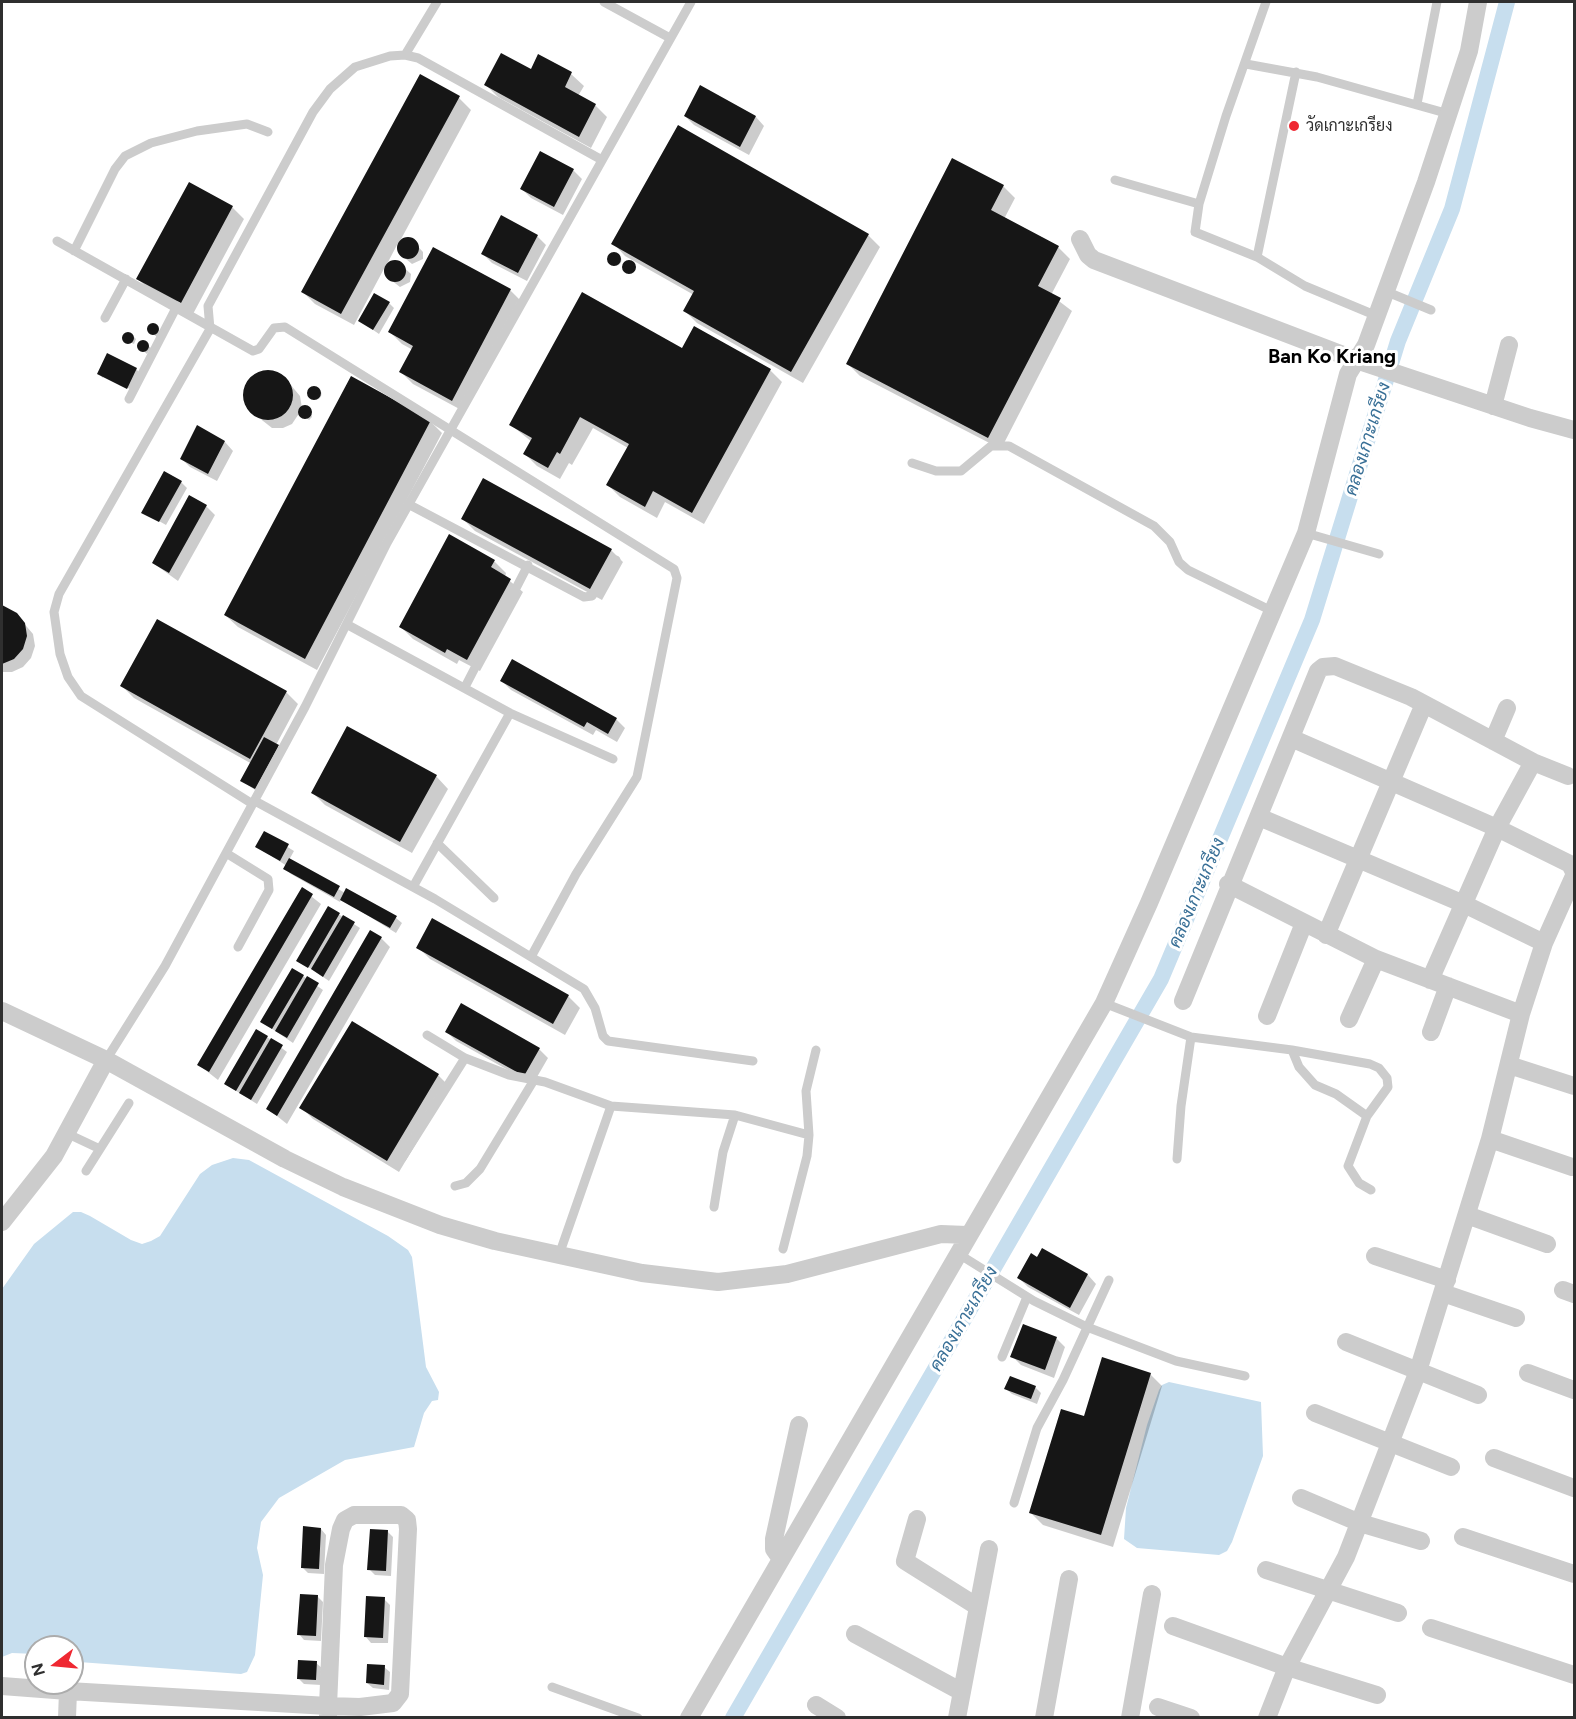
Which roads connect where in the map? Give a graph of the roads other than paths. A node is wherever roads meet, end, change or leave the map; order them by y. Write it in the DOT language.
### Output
graph roads {
  1 [pos="436,2"];
  2 [pos="604,2"];
  3 [pos="691,2"];
  4 [pos="1266,2"];
  5 [pos="1437,2"];
  6 [pos="1478,2"];
  7 [pos="670,39"];
  8 [pos="405,55"];
  9 [pos="1246,64"];
  10 [pos="1296,72"];
  11 [pos="1417,104"];
  12 [pos="1449,114"];
  13 [pos="268,132"];
  14 [pos="602,160"];
  15 [pos="1115,180"];
  16 [pos="1199,204"];
  17 [pos="1080,239"];
  18 [pos="57,241"];
  19 [pos="74,251"];
  20 [pos="1257,256"];
  21 [pos="126,279"];
  22 [pos="1391,294"];
  23 [pos="177,306"];
  24 [pos="1431,310"];
  25 [pos="1377,316"];
  26 [pos="105,318"];
  27 [pos="210,329"];
  28 [pos="1509,345"];
  29 [pos="1363,362"];
  30 [pos="129,399"];
  31 [pos="1493,405"];
  32 [pos="450,429"];
  33 [pos="1575,430"];
  34 [pos="912,463"];
  35 [pos="408,504"];
  36 [pos="1313,534"];
  37 [pos="1379,554"];
  38 [pos="616,560"];
  39 [pos="528,565"];
  40 [pos="1272,611"];
  41 [pos="348,625"];
  42 [pos="465,687"];
  43 [pos="1425,704"];
  44 [pos="1507,708"];
  45 [pos="510,713"];
  46 [pos="1291,738"];
  47 [pos="1493,741"];
  48 [pos="613,759"];
  49 [pos="1533,762"];
  50 [pos="1568,776"];
  51 [pos="1391,782"];
  52 [pos="253,802"];
  53 [pos="1259,817"];
  54 [pos="1497,828"];
  55 [pos="437,843"];
  56 [pos="226,853"];
  57 [pos="1359,860"];
  58 [pos="1575,874"];
  59 [pos="1228,884"];
  60 [pos="413,887"];
  61 [pos="1570,897"];
  62 [pos="494,898"];
  63 [pos="1464,904"];
  64 [pos="1304,923"];
  65 [pos="1326,935"];
  66 [pos="1544,943"];
  67 [pos="238,946"];
  68 [pos="532,955"];
  69 [pos="1376,959"];
  70 [pos="1430,980"];
  71 [pos="1448,986"];
  72 [pos="1183,1001"];
  73 [pos="1104,1003"];
  74 [pos="2,1011"];
  75 [pos="1521,1014"];
  76 [pos="1267,1016"];
  77 [pos="1349,1019"];
  78 [pos="1431,1032"];
  79 [pos="427,1035"];
  80 [pos="1191,1037"];
  81 [pos="816,1050"];
  82 [pos="1292,1050"];
  83 [pos="465,1058"];
  84 [pos="106,1060"];
  85 [pos="753,1060"];
  86 [pos="1509,1065"];
  87 [pos="534,1080"];
  88 [pos="1575,1086"];
  89 [pos="129,1103"];
  90 [pos="611,1106"];
  91 [pos="735,1115"];
  92 [pos="1367,1116"];
  93 [pos="66,1133"];
  94 [pos="809,1135"];
  95 [pos="1490,1139"];
  96 [pos="100,1149"];
  97 [pos="402,1158"];
  98 [pos="1177,1159"];
  99 [pos="1572,1167"];
  100 [pos="86,1171"];
  101 [pos="455,1186"];
  102 [pos="1371,1190"];
  103 [pos="714,1207"];
  104 [pos="1467,1215"];
  105 [pos="2,1222"];
  106 [pos="967,1235"];
  107 [pos="1547,1244"];
  108 [pos="783,1249"];
  109 [pos="559,1255"];
  110 [pos="1375,1256"];
  111 [pos="962,1257"];
  112 [pos="1109,1280"];
  113 [pos="1445,1286"];
  114 [pos="1027,1297"];
  115 [pos="1516,1318"];
  116 [pos="1088,1327"];
  117 [pos="1346,1342"];
  118 [pos="1002,1357"];
  119 [pos="1418,1371"];
  120 [pos="1528,1373"];
  121 [pos="1245,1376"];
  122 [pos="1575,1390"];
  123 [pos="1478,1395"];
  124 [pos="1315,1413"];
  125 [pos="799,1425"];
  126 [pos="1390,1445"];
  127 [pos="1494,1458"];
  128 [pos="1451,1467"];
  129 [pos="1575,1488"];
  130 [pos="1301,1498"];
  131 [pos="1014,1503"];
  132 [pos="917,1519"];
  133 [pos="1360,1523"];
  134 [pos="1463,1537"];
  135 [pos="1421,1542"];
  136 [pos="989,1549"];
  137 [pos="781,1559"];
  138 [pos="1266,1570"];
  139 [pos="1575,1575"];
  140 [pos="1070,1579"];
  141 [pos="1329,1590"];
  142 [pos="1152,1594"];
  143 [pos="978,1607"];
  144 [pos="1398,1613"];
  145 [pos="1173,1626"];
  146 [pos="1431,1628"];
  147 [pos="855,1634"];
  148 [pos="1287,1667"];
  149 [pos="1575,1675"];
  150 [pos="2,1686"];
  151 [pos="552,1687"];
  152 [pos="24,1688"];
  153 [pos="84,1692"];
  154 [pos="962,1692"];
  155 [pos="68,1695"];
  156 [pos="1377,1695"];
  157 [pos="816,1705"];
  158 [pos="1158,1707"];
  159 [pos="328,1712"];
  160 [pos="67,1718"];
  161 [pos="638,1718"];
  162 [pos="689,1718"];
  163 [pos="837,1718"];
  164 [pos="957,1718"];
  165 [pos="1044,1718"];
  166 [pos="1130,1718"];
  167 [pos="1191,1718"];
  168 [pos="1267,1718"];
  1 -- 8 [label="lane"];
  2 -- 7 [label="lane"];
  3 -- 7 [label="lane"];
  4 -- 9 [label="lane"];
  5 -- 11 [label="lane"];
  6 -- 12 [label="street"];
  7 -- 14 [label="lane"];
  8 -- 14 [label="lane"];
  8 -- 27 [label="lane"];
  9 -- 10 [label="lane"];
  9 -- 16 [label="lane"];
  10 -- 11 [label="lane"];
  10 -- 20 [label="lane"];
  11 -- 12 [label="lane"];
  12 -- 22 [label="street"];
  13 -- 19 [label="lane"];
  14 -- 32 [label="lane"];
  15 -- 16 [label="lane"];
  16 -- 20 [label="lane"];
  17 -- 29 [label="street"];
  18 -- 19 [label="lane"];
  19 -- 21 [label="lane"];
  20 -- 25 [label="lane"];
  21 -- 23 [label="lane"];
  21 -- 26 [label="lane"];
  22 -- 24 [label="lane"];
  22 -- 25 [label="street"];
  23 -- 27 [label="lane"];
  23 -- 30 [label="lane"];
  25 -- 29 [label="street"];
  27 -- 32 [label="lane"];
  27 -- 52 [label="lane"];
  28 -- 31 [label="street"];
  29 -- 31 [label="street"];
  29 -- 36 [label="street"];
  31 -- 33 [label="street"];
  32 -- 35 [label="lane"];
  32 -- 68 [label="lane"];
  34 -- 40 [label="lane"];
  35 -- 39 [label="lane"];
  35 -- 41 [label="lane"];
  36 -- 37 [label="lane"];
  36 -- 40 [label="street"];
  38 -- 39 [label="lane"];
  39 -- 42 [label="lane"];
  40 -- 73 [label="street"];
  41 -- 42 [label="lane"];
  41 -- 52 [label="lane"];
  42 -- 45 [label="lane"];
  43 -- 46 [label="street"];
  43 -- 47 [label="street"];
  43 -- 51 [label="street"];
  44 -- 47 [label="street"];
  45 -- 48 [label="lane"];
  45 -- 55 [label="lane"];
  46 -- 51 [label="street"];
  46 -- 53 [label="street"];
  47 -- 49 [label="street"];
  49 -- 50 [label="street"];
  49 -- 54 [label="street"];
  51 -- 54 [label="street"];
  51 -- 57 [label="street"];
  52 -- 56 [label="lane"];
  52 -- 60 [label="lane"];
  53 -- 57 [label="street"];
  53 -- 59 [label="street"];
  54 -- 58 [label="street"];
  54 -- 63 [label="street"];
  55 -- 60 [label="lane"];
  55 -- 62 [label="lane"];
  56 -- 67 [label="lane"];
  56 -- 84 [label="lane"];
  57 -- 63 [label="street"];
  57 -- 65 [label="street"];
  58 -- 61 [label="street"];
  59 -- 64 [label="street"];
  59 -- 72 [label="street"];
  60 -- 68 [label="lane"];
  61 -- 66 [label="street"];
  63 -- 66 [label="street"];
  63 -- 70 [label="street"];
  64 -- 65 [label="street"];
  64 -- 76 [label="street"];
  65 -- 69 [label="street"];
  66 -- 75 [label="street"];
  68 -- 85 [label="lane"];
  69 -- 70 [label="street"];
  69 -- 77 [label="street"];
  70 -- 71 [label="street"];
  71 -- 75 [label="street"];
  71 -- 78 [label="street"];
  73 -- 80 [label="lane"];
  73 -- 106 [label="street"];
  74 -- 84 [label="street"];
  75 -- 86 [label="street"];
  79 -- 83 [label="lane"];
  80 -- 82 [label="lane"];
  80 -- 98 [label="lane"];
  81 -- 94 [label="lane"];
  82 -- 92 [label="lane"];
  82 -- 92 [label="lane"];
  83 -- 87 [label="lane"];
  83 -- 97 [label="lane"];
  84 -- 93 [label="street"];
  84 -- 109 [label="street"];
  86 -- 88 [label="street"];
  86 -- 95 [label="street"];
  87 -- 90 [label="lane"];
  87 -- 101 [label="lane"];
  89 -- 96 [label="lane"];
  90 -- 91 [label="lane"];
  90 -- 109 [label="lane"];
  91 -- 94 [label="lane"];
  91 -- 103 [label="lane"];
  92 -- 102 [label="lane"];
  93 -- 96 [label="lane"];
  93 -- 105 [label="street"];
  94 -- 108 [label="lane"];
  95 -- 99 [label="street"];
  95 -- 104 [label="street"];
  96 -- 100 [label="lane"];
  104 -- 107 [label="street"];
  104 -- 113 [label="street"];
  106 -- 109 [label="street"];
  106 -- 111 [label="street"];
  110 -- 113 [label="street"];
  111 -- 114 [label="lane"];
  111 -- 137 [label="street"];
  112 -- 116 [label="lane"];
  113 -- 115 [label="street"];
  113 -- 119 [label="street"];
  114 -- 116 [label="lane"];
  114 -- 118 [label="lane"];
  116 -- 121 [label="lane"];
  116 -- 131 [label="lane"];
  117 -- 119 [label="street"];
  119 -- 123 [label="street"];
  119 -- 126 [label="street"];
  120 -- 122 [label="street"];
  124 -- 126 [label="street"];
  125 -- 137 [label="street"];
  126 -- 128 [label="street"];
  126 -- 133 [label="street"];
  127 -- 129 [label="street"];
  130 -- 133 [label="street"];
  132 -- 143 [label="street"];
  133 -- 135 [label="street"];
  133 -- 141 [label="street"];
  134 -- 139 [label="street"];
  136 -- 143 [label="street"];
  137 -- 162 [label="street"];
  138 -- 141 [label="street"];
  140 -- 165 [label="street"];
  141 -- 144 [label="street"];
  141 -- 148 [label="street"];
  142 -- 166 [label="street"];
  143 -- 154 [label="street"];
  145 -- 148 [label="street"];
  146 -- 149 [label="street"];
  147 -- 154 [label="street"];
  148 -- 156 [label="street"];
  148 -- 168 [label="street"];
  150 -- 152 [label="street"];
  151 -- 161 [label="lane"];
  153 -- 159 [label="street"];
  154 -- 164 [label="street"];
  155 -- 160 [label="street"];
  157 -- 163 [label="street"];
  158 -- 167 [label="street"];
  159 -- 159 [label="street"];
}
